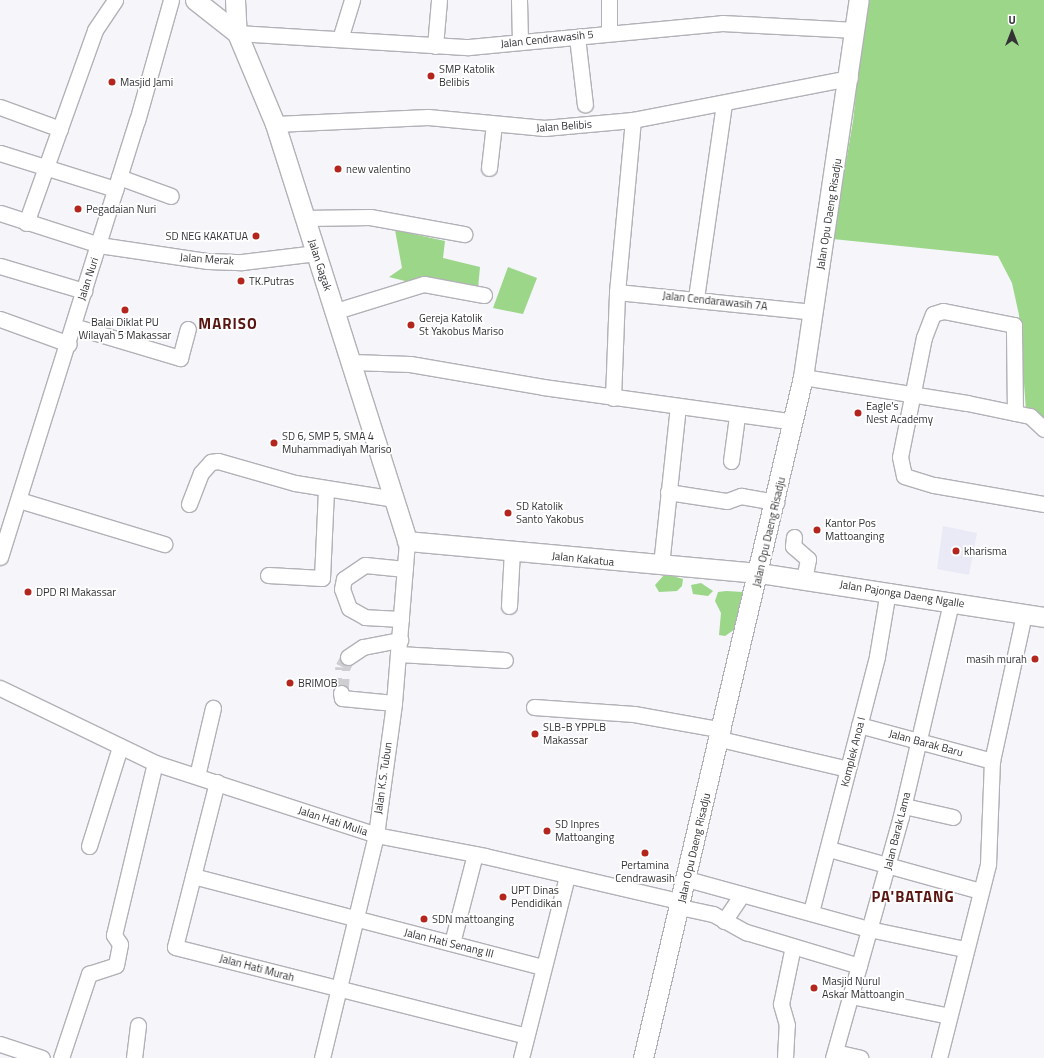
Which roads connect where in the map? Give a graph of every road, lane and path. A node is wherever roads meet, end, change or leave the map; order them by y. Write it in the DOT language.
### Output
graph roads {
  1 [pos="115,0"];
  2 [pos="171,0"];
  3 [pos="195,0"];
  4 [pos="235,0"];
  5 [pos="352,0"];
  6 [pos="439,0"];
  7 [pos="519,0"];
  8 [pos="609,0"];
  9 [pos="859,0"];
  10 [pos="856,30"];
  11 [pos="237,33"];
  12 [pos="609,33"];
  13 [pos="577,37"];
  14 [pos="340,39"];
  15 [pos="520,42"];
  16 [pos="435,46"];
  17 [pos="850,78"];
  18 [pos="724,104"];
  19 [pos="585,105"];
  20 [pos="0,106"];
  21 [pos="633,120"];
  22 [pos="275,124"];
  23 [pos="494,124"];
  24 [pos="60,129"];
  25 [pos="0,153"];
  26 [pos="47,168"];
  27 [pos="488,168"];
  28 [pos="117,183"];
  29 [pos="171,196"];
  30 [pos="0,213"];
  31 [pos="305,218"];
  32 [pos="26,223"];
  33 [pos="464,234"];
  34 [pos="99,245"];
  35 [pos="316,253"];
  36 [pos="0,266"];
  37 [pos="84,291"];
  38 [pos="618,292"];
  39 [pos="484,295"];
  40 [pos="696,298"];
  41 [pos="336,311"];
  42 [pos="813,312"];
  43 [pos="0,319"];
  44 [pos="73,326"];
  45 [pos="188,329"];
  46 [pos="68,344"];
  47 [pos="352,362"];
  48 [pos="803,377"];
  49 [pos="912,392"];
  50 [pos="613,398"];
  51 [pos="678,407"];
  52 [pos="1015,413"];
  53 [pos="738,416"];
  54 [pos="794,422"];
  55 [pos="1044,429"];
  56 [pos="731,461"];
  57 [pos="326,489"];
  58 [pos="668,492"];
  59 [pos="395,499"];
  60 [pos="19,500"];
  61 [pos="776,502"];
  62 [pos="189,504"];
  63 [pos="1044,504"];
  64 [pos="794,537"];
  65 [pos="407,541"];
  66 [pos="164,544"];
  67 [pos="512,551"];
  68 [pos="0,557"];
  69 [pos="661,565"];
  70 [pos="405,569"];
  71 [pos="760,573"];
  72 [pos="268,575"];
  73 [pos="804,579"];
  74 [pos="888,591"];
  75 [pos="951,602"];
  76 [pos="509,606"];
  77 [pos="1024,614"];
  78 [pos="1044,617"];
  79 [pos="401,619"];
  80 [pos="399,647"];
  81 [pos="348,657"];
  82 [pos="505,660"];
  83 [pos="0,688"];
  84 [pos="341,693"];
  85 [pos="394,702"];
  86 [pos="213,708"];
  87 [pos="534,708"];
  88 [pos="859,725"];
  89 [pos="721,734"];
  90 [pos="918,742"];
  91 [pos="120,747"];
  92 [pos="992,761"];
  93 [pos="156,763"];
  94 [pos="848,769"];
  95 [pos="197,776"];
  96 [pos="216,782"];
  97 [pos="904,806"];
  98 [pos="953,817"];
  99 [pos="376,835"];
  100 [pos="89,846"];
  101 [pos="829,849"];
  102 [pos="475,854"];
  103 [pos="888,866"];
  104 [pos="193,876"];
  105 [pos="567,876"];
  106 [pos="687,879"];
  107 [pos="980,891"];
  108 [pos="742,894"];
  109 [pos="681,904"];
  110 [pos="811,912"];
  111 [pos="355,919"];
  112 [pos="724,921"];
  113 [pos="869,929"];
  114 [pos="452,943"];
  115 [pos="793,946"];
  116 [pos="965,950"];
  117 [pos="859,966"];
  118 [pos="543,967"];
  119 [pos="338,989"];
  120 [pos="851,996"];
  121 [pos="949,1016"];
  122 [pos="138,1025"];
  123 [pos="526,1036"];
  124 [pos="0,1044"];
  125 [pos="834,1055"];
  126 [pos="42,1058"];
  127 [pos="61,1058"];
  128 [pos="134,1058"];
  129 [pos="322,1058"];
  130 [pos="521,1058"];
  131 [pos="643,1058"];
  132 [pos="785,1058"];
  133 [pos="860,1058"];
  134 [pos="939,1058"];
  1 -- 24 [label="street"];
  2 -- 28 [label="street, Jalan Nuri"];
  3 -- 11 [label="main road"];
  4 -- 11 [label="main road"];
  5 -- 14 [label="street"];
  6 -- 16 [label="street"];
  7 -- 15 [label="street"];
  8 -- 12 [label="street"];
  9 -- 10 [label="main road, Jalan Opu Daeng Risadju"];
  10 -- 12 [label="street, Jalan Cendrawasih 5"];
  10 -- 17 [label="main road, Jalan Opu Daeng Risadju"];
  11 -- 14 [label="street, Jalan Cendrawasih 5"];
  11 -- 22 [label="main road, Jalan Gagak"];
  12 -- 13 [label="street, Jalan Cendrawasih 5"];
  13 -- 15 [label="street, Jalan Cendrawasih 5"];
  13 -- 19 [label="street"];
  14 -- 16 [label="street, Jalan Cendrawasih 5"];
  15 -- 16 [label="street, Jalan Cendrawasih 5"];
  17 -- 18 [label="street, Jalan Belibis"];
  17 -- 42 [label="main road, Jalan Opu Daeng Risadju"];
  18 -- 21 [label="street, Jalan Belibis"];
  18 -- 40 [label="street"];
  20 -- 24 [label="street"];
  21 -- 23 [label="street, Jalan Belibis"];
  21 -- 38 [label="street"];
  22 -- 23 [label="street, Jalan Belibis"];
  22 -- 31 [label="main road, Jalan Gagak"];
  23 -- 27 [label="street"];
  24 -- 26 [label="street"];
  25 -- 26 [label="street"];
  26 -- 28 [label="street"];
  26 -- 32 [label="street"];
  28 -- 29 [label="street"];
  28 -- 34 [label="street, Jalan Nuri"];
  30 -- 32 [label="street, Jalan Merak"];
  31 -- 33 [label="street"];
  31 -- 35 [label="main road, Jalan Gagak"];
  32 -- 34 [label="street, Jalan Merak"];
  34 -- 35 [label="street, Jalan Merak"];
  34 -- 37 [label="street, Jalan Nuri"];
  35 -- 41 [label="main road, Jalan Gagak"];
  36 -- 37 [label="street"];
  37 -- 44 [label="street, Jalan Nuri"];
  38 -- 40 [label="street, Jalan Cendarawasih 7A"];
  38 -- 50 [label="street"];
  39 -- 41 [label="street"];
  40 -- 42 [label="street, Jalan Cendarawasih 7A"];
  41 -- 47 [label="main road, Jalan Gagak"];
  42 -- 48 [label="main road, Jalan Opu Daeng Risadju"];
  43 -- 46 [label="street"];
  44 -- 45 [label="street"];
  44 -- 46 [label="street, Jalan Nuri"];
  46 -- 60 [label="street, Jalan Nuri"];
  47 -- 50 [label="street"];
  47 -- 59 [label="main road, Jalan Gagak"];
  48 -- 49 [label="street"];
  48 -- 54 [label="main road, Jalan Opu Daeng Risadju"];
  49 -- 52 [label="street"];
  49 -- 52 [label="street"];
  49 -- 63 [label="street"];
  50 -- 51 [label="street"];
  51 -- 53 [label="street"];
  51 -- 58 [label="street"];
  52 -- 55 [label="street"];
  53 -- 54 [label="street"];
  53 -- 56 [label="street"];
  54 -- 61 [label="main road, Jalan Opu Daeng Risadju"];
  57 -- 59 [label="street"];
  57 -- 62 [label="street"];
  57 -- 72 [label="street"];
  58 -- 61 [label="street"];
  58 -- 69 [label="street"];
  59 -- 65 [label="main road, Jalan Gagak"];
  60 -- 66 [label="street"];
  60 -- 68 [label="street, Jalan Nuri"];
  61 -- 71 [label="main road, Jalan Opu Daeng Risadju"];
  64 -- 73 [label="street"];
  65 -- 67 [label="main road, Jalan Kakatua"];
  65 -- 70 [label="street, Jalan K.S. Tubun"];
  67 -- 69 [label="main road, Jalan Kakatua"];
  67 -- 76 [label="street"];
  69 -- 71 [label="main road, Jalan Kakatua"];
  70 -- 79 [label="street, Jalan K.S. Tubun"];
  70 -- 79 [label="street"];
  71 -- 73 [label="main road, Jalan Pajonga Daeng Ngalle"];
  71 -- 89 [label="main road, Jalan Opu Daeng Risadju"];
  73 -- 74 [label="main road, Jalan Pajonga Daeng Ngalle"];
  74 -- 75 [label="main road, Jalan Pajonga Daeng Ngalle"];
  74 -- 88 [label="street, Komplek Anoa I"];
  75 -- 77 [label="main road, Jalan Pajonga Daeng Ngalle"];
  75 -- 90 [label="street, Jalan Barak Lama"];
  77 -- 78 [label="main road, Jalan Pajonga Daeng Ngalle"];
  77 -- 92 [label="street"];
  79 -- 80 [label="street, Jalan K.S. Tubun"];
  80 -- 81 [label="street"];
  80 -- 82 [label="street"];
  80 -- 85 [label="street, Jalan K.S. Tubun"];
  83 -- 91 [label="street, Jalan Hati Mulia"];
  84 -- 85 [label="street"];
  85 -- 99 [label="street, Jalan K.S. Tubun"];
  86 -- 95 [label="street"];
  87 -- 89 [label="street"];
  88 -- 90 [label="street, Jalan Barak Baru"];
  88 -- 94 [label="street, Komplek Anoa I"];
  89 -- 94 [label="street"];
  89 -- 106 [label="main road, Jalan Opu Daeng Risadju"];
  90 -- 92 [label="street, Jalan Barak Baru"];
  90 -- 97 [label="street, Jalan Barak Lama"];
  91 -- 93 [label="street, Jalan Hati Mulia"];
  91 -- 100 [label="street"];
  92 -- 107 [label="street"];
  93 -- 95 [label="street, Jalan Hati Mulia"];
  93 -- 127 [label="street"];
  94 -- 101 [label="street, Komplek Anoa I"];
  95 -- 96 [label="street, Jalan Hati Mulia"];
  96 -- 99 [label="street, Jalan Hati Mulia"];
  96 -- 104 [label="street"];
  97 -- 98 [label="street"];
  97 -- 103 [label="street, Jalan Barak Lama"];
  99 -- 102 [label="street, Jalan Hati Mulia"];
  99 -- 111 [label="street, Jalan K.S. Tubun"];
  101 -- 103 [label="street"];
  101 -- 110 [label="street, Komplek Anoa I"];
  102 -- 105 [label="street, Jalan Hati Mulia"];
  102 -- 114 [label="street"];
  103 -- 107 [label="street"];
  103 -- 113 [label="street, Jalan Barak Lama"];
  104 -- 111 [label="street, Jalan Hati Senang III"];
  104 -- 119 [label="street, Jalan Hati Murah"];
  105 -- 109 [label="street, Jalan Hati Mulia"];
  105 -- 118 [label="street"];
  106 -- 108 [label="street"];
  106 -- 109 [label="main road, Jalan Opu Daeng Risadju"];
  107 -- 116 [label="street"];
  108 -- 110 [label="street"];
  108 -- 112 [label="street"];
  109 -- 112 [label="street, Jalan Hati Mulia"];
  109 -- 131 [label="main road, Jalan Opu Daeng Risadju"];
  110 -- 113 [label="street"];
  111 -- 114 [label="street, Jalan Hati Senang III"];
  111 -- 119 [label="street, Jalan K.S. Tubun"];
  112 -- 115 [label="street, Jalan Hati Mulia"];
  113 -- 116 [label="street"];
  113 -- 117 [label="street, Jalan Barak Lama"];
  114 -- 118 [label="street, Jalan Hati Senang III"];
  115 -- 117 [label="street, Jalan Hati Mulia"];
  115 -- 132 [label="street"];
  116 -- 121 [label="street"];
  117 -- 120 [label="street, Jalan Barak Lama"];
  118 -- 123 [label="street"];
  119 -- 123 [label="street, Jalan Hati Murah"];
  119 -- 129 [label="street, Jalan K.S. Tubun"];
  120 -- 121 [label="street"];
  120 -- 125 [label="street, Jalan Barak Lama"];
  121 -- 134 [label="street"];
  122 -- 128 [label="street"];
  123 -- 130 [label="street"];
  124 -- 126 [label="street"];
  125 -- 133 [label="street"];
}
